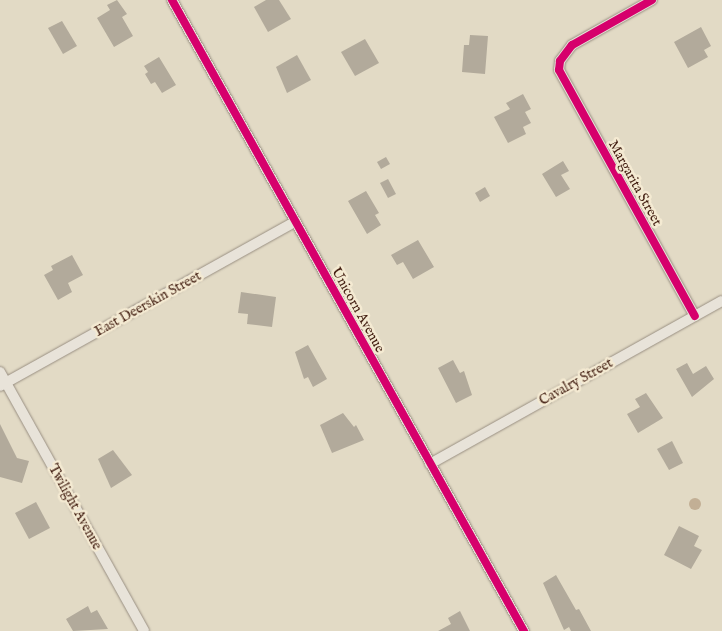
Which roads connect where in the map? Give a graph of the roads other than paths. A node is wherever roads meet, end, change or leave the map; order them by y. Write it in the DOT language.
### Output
graph roads {
  1 [pos="172,0"];
  2 [pos="652,0"];
  3 [pos="295,222"];
  4 [pos="722,301"];
  5 [pos="695,316"];
  6 [pos="0,372"];
  7 [pos="3,385"];
  8 [pos="430,464"];
  9 [pos="144,631"];
  10 [pos="524,631"];
  1 -- 3 [label="street, Unicorn Avenue"];
  2 -- 5 [label="street, Margarita Street"];
  3 -- 7 [label="street, East Deerskin Street"];
  3 -- 8 [label="street, Unicorn Avenue"];
  4 -- 5 [label="street, Cavalry Street"];
  5 -- 8 [label="street, Cavalry Street"];
  6 -- 7 [label="street, Twilight Avenue"];
  7 -- 9 [label="street, Twilight Avenue"];
  8 -- 10 [label="street, Unicorn Avenue"];
}
